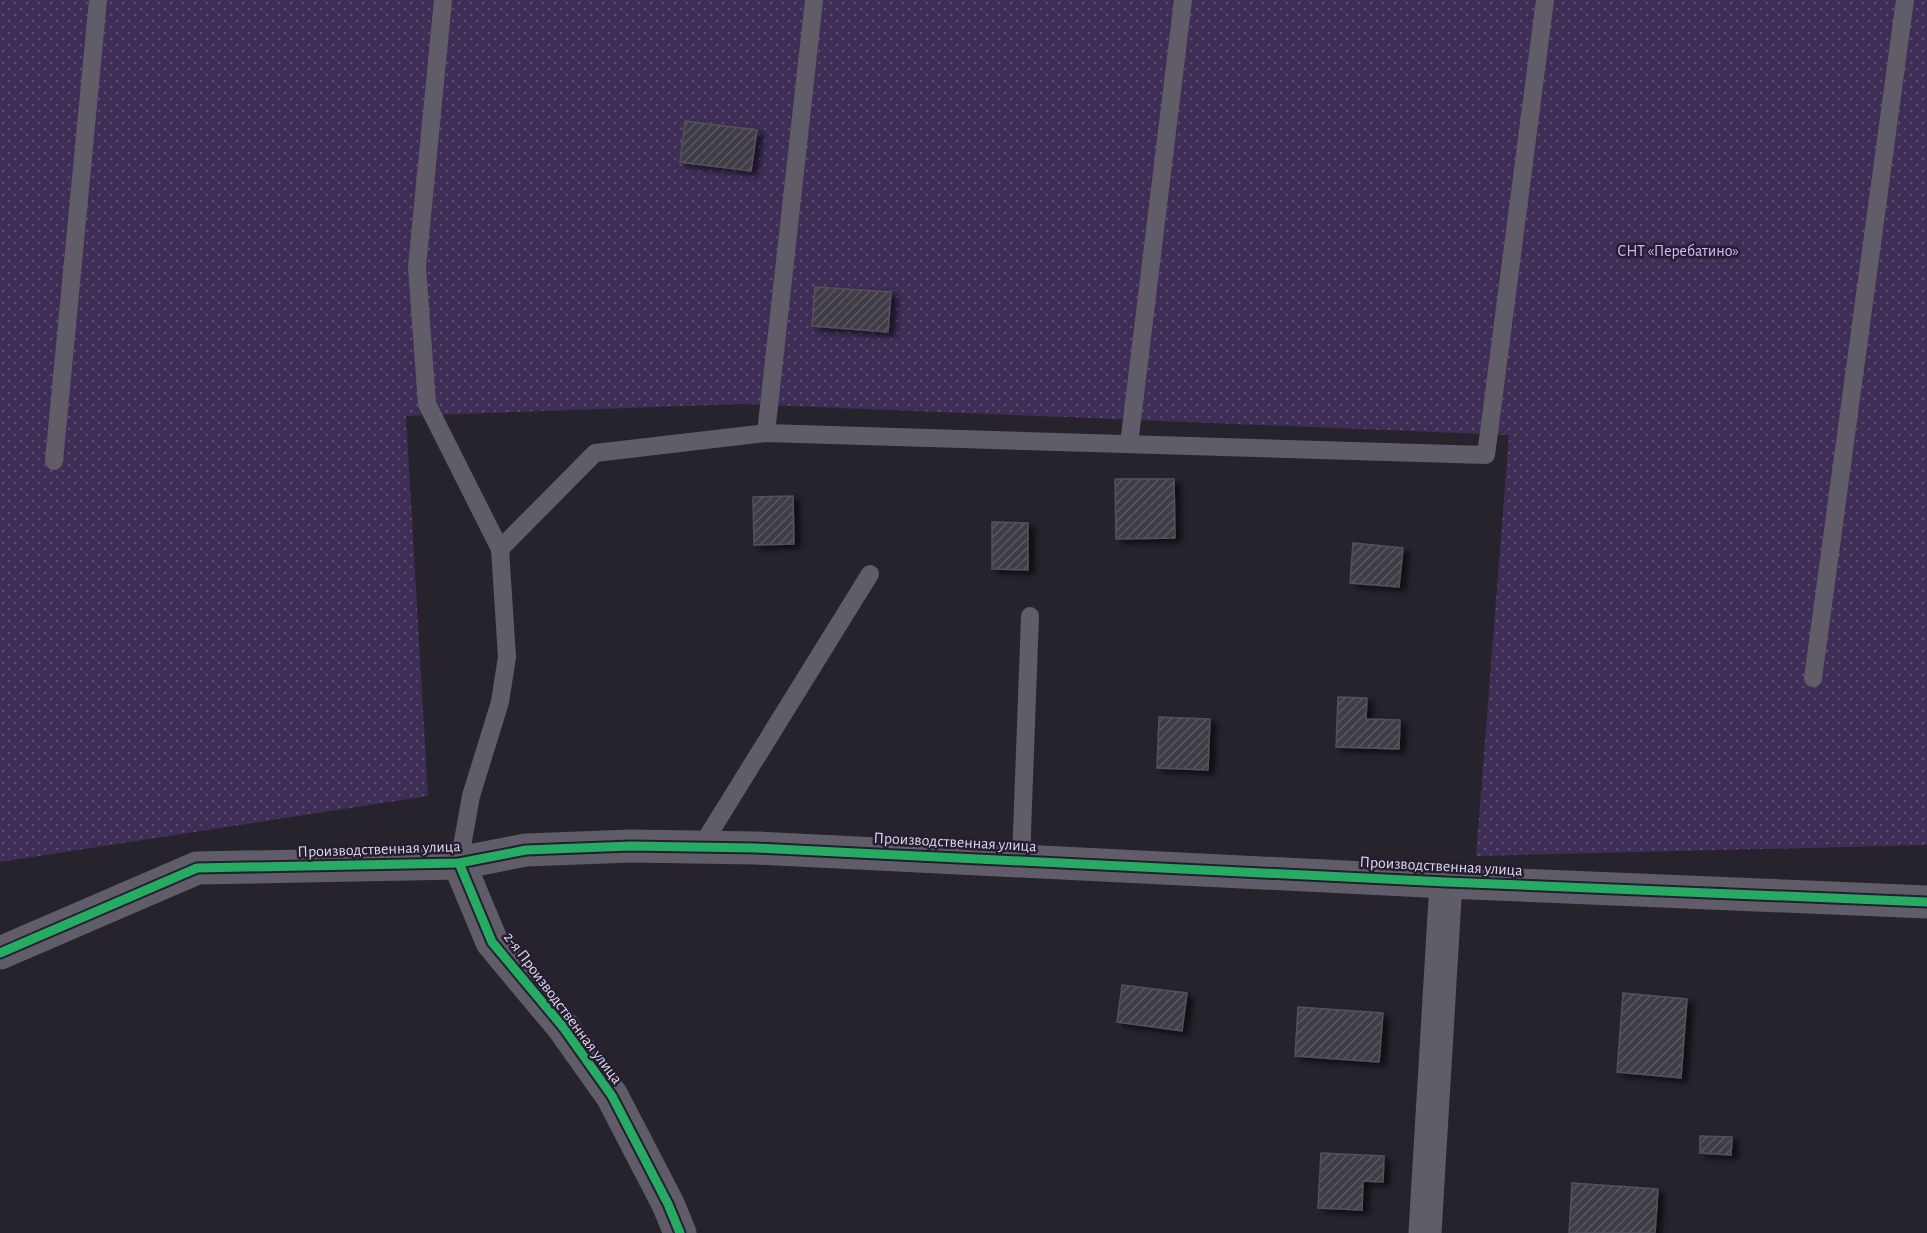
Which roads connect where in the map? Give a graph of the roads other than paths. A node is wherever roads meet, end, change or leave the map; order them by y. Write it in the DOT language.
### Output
graph roads {
  1 [pos="98,0"];
  2 [pos="443,0"];
  3 [pos="814,0"];
  4 [pos="1183,0"];
  5 [pos="1545,0"];
  6 [pos="1905,0"];
  7 [pos="766,433"];
  8 [pos="1129,444"];
  9 [pos="54,461"];
  10 [pos="500,549"];
  11 [pos="870,574"];
  12 [pos="1030,616"];
  13 [pos="1813,678"];
  14 [pos="701,848"];
  15 [pos="1021,860"];
  16 [pos="459,863"];
  17 [pos="1446,882"];
  18 [pos="1927,902"];
  19 [pos="0,953"];
  20 [pos="680,1233"];
  21 [pos="1425,1233"];
  1 -- 9 [label="lane"];
  2 -- 10 [label="lane"];
  3 -- 7 [label="lane"];
  4 -- 8 [label="lane"];
  5 -- 8 [label="lane"];
  6 -- 13 [label="lane"];
  7 -- 8 [label="lane"];
  7 -- 10 [label="lane"];
  10 -- 16 [label="lane"];
  11 -- 14 [label="lane"];
  12 -- 15 [label="lane"];
  14 -- 15 [label="street, Производственная улица"];
  14 -- 16 [label="street, Производственная улица"];
  15 -- 17 [label="street, Производственная улица"];
  16 -- 19 [label="street, Производственная улица"];
  16 -- 20 [label="street, 2-я Производственная улица"];
  17 -- 18 [label="street, Производственная улица"];
  17 -- 21 [label="street"];
}
